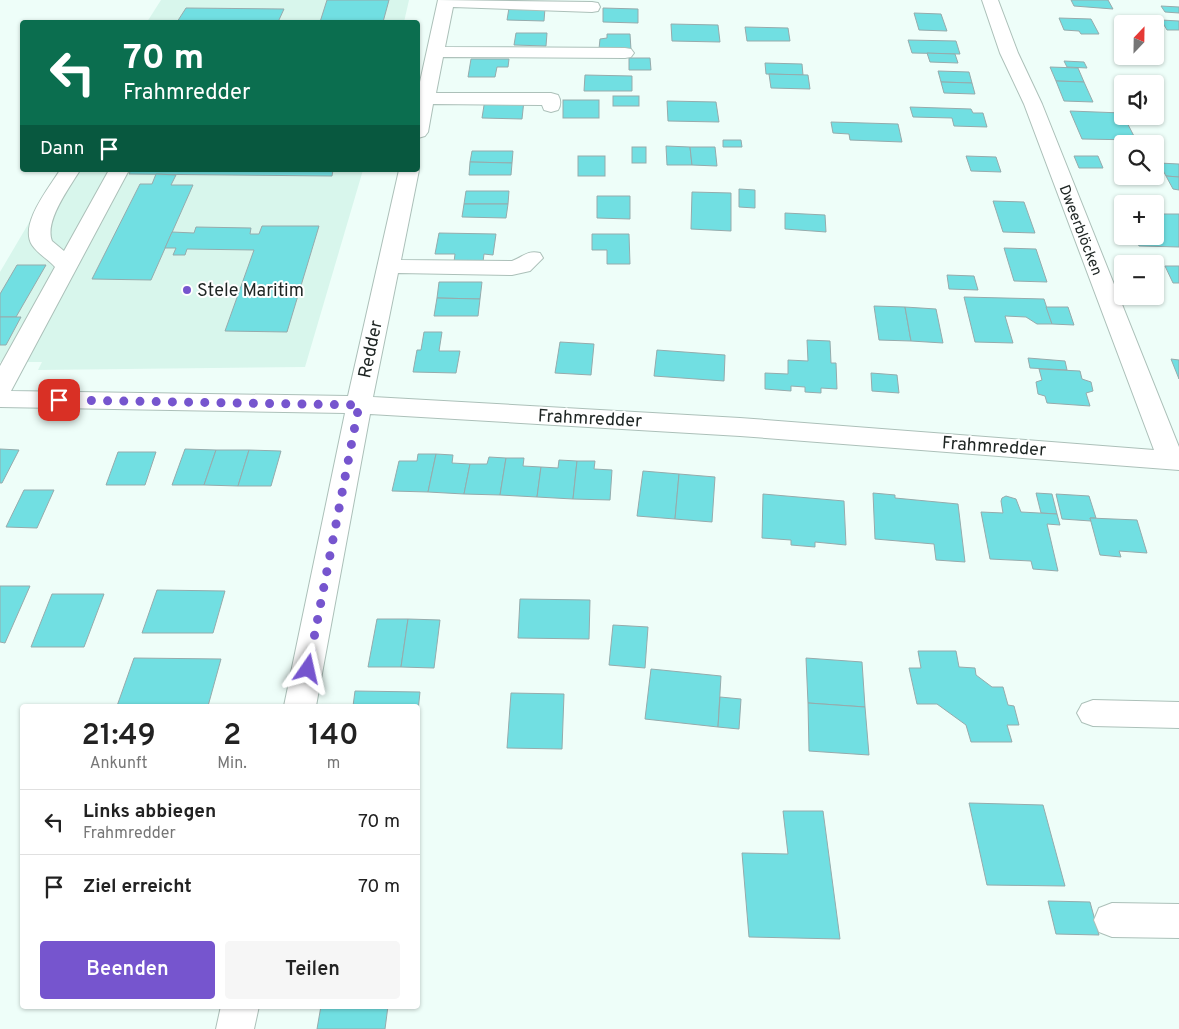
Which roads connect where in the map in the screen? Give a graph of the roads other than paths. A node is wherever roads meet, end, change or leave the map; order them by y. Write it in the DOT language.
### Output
graph roads {
  1 [pos="990,0"];
  2 [pos="446,1"];
  3 [pos="592,7"];
  4 [pos="435,52"];
  5 [pos="625,54"];
  6 [pos="426,98"];
  7 [pos="551,106"];
  8 [pos="420,124"];
  9 [pos="69,172"];
  10 [pos="118,172"];
  11 [pos="409,172"];
  12 [pos="532,258"];
  13 [pos="388,266"];
  14 [pos="67,268"];
  15 [pos="0,388"];
  16 [pos="0,399"];
  17 [pos="359,405"];
  18 [pos="1175,460"];
  19 [pos="300,704"];
  20 [pos="1093,713"];
  21 [pos="1179,715"];
  22 [pos="1112,920"];
  23 [pos="1179,921"];
  24 [pos="239,1009"];
  25 [pos="235,1029"];
  1 -- 18 [label="street, Dweerblöcken"];
  2 -- 3 [label="street"];
  2 -- 4 [label="street"];
  4 -- 5 [label="street"];
  4 -- 6 [label="street"];
  6 -- 7 [label="street"];
  6 -- 8 [label="street"];
  9 -- 14 [label="street"];
  10 -- 14 [label="street"];
  11 -- 13 [label="street, Redder"];
  12 -- 13 [label="street"];
  13 -- 17 [label="street, Redder"];
  14 -- 15 [label="street"];
  16 -- 17 [label="street, Frahmredder"];
  17 -- 18 [label="street, Frahmredder"];
  17 -- 19 [label="street, Redder"];
  20 -- 21 [label="street"];
  22 -- 23 [label="street"];
  24 -- 25 [label="street"];
}
